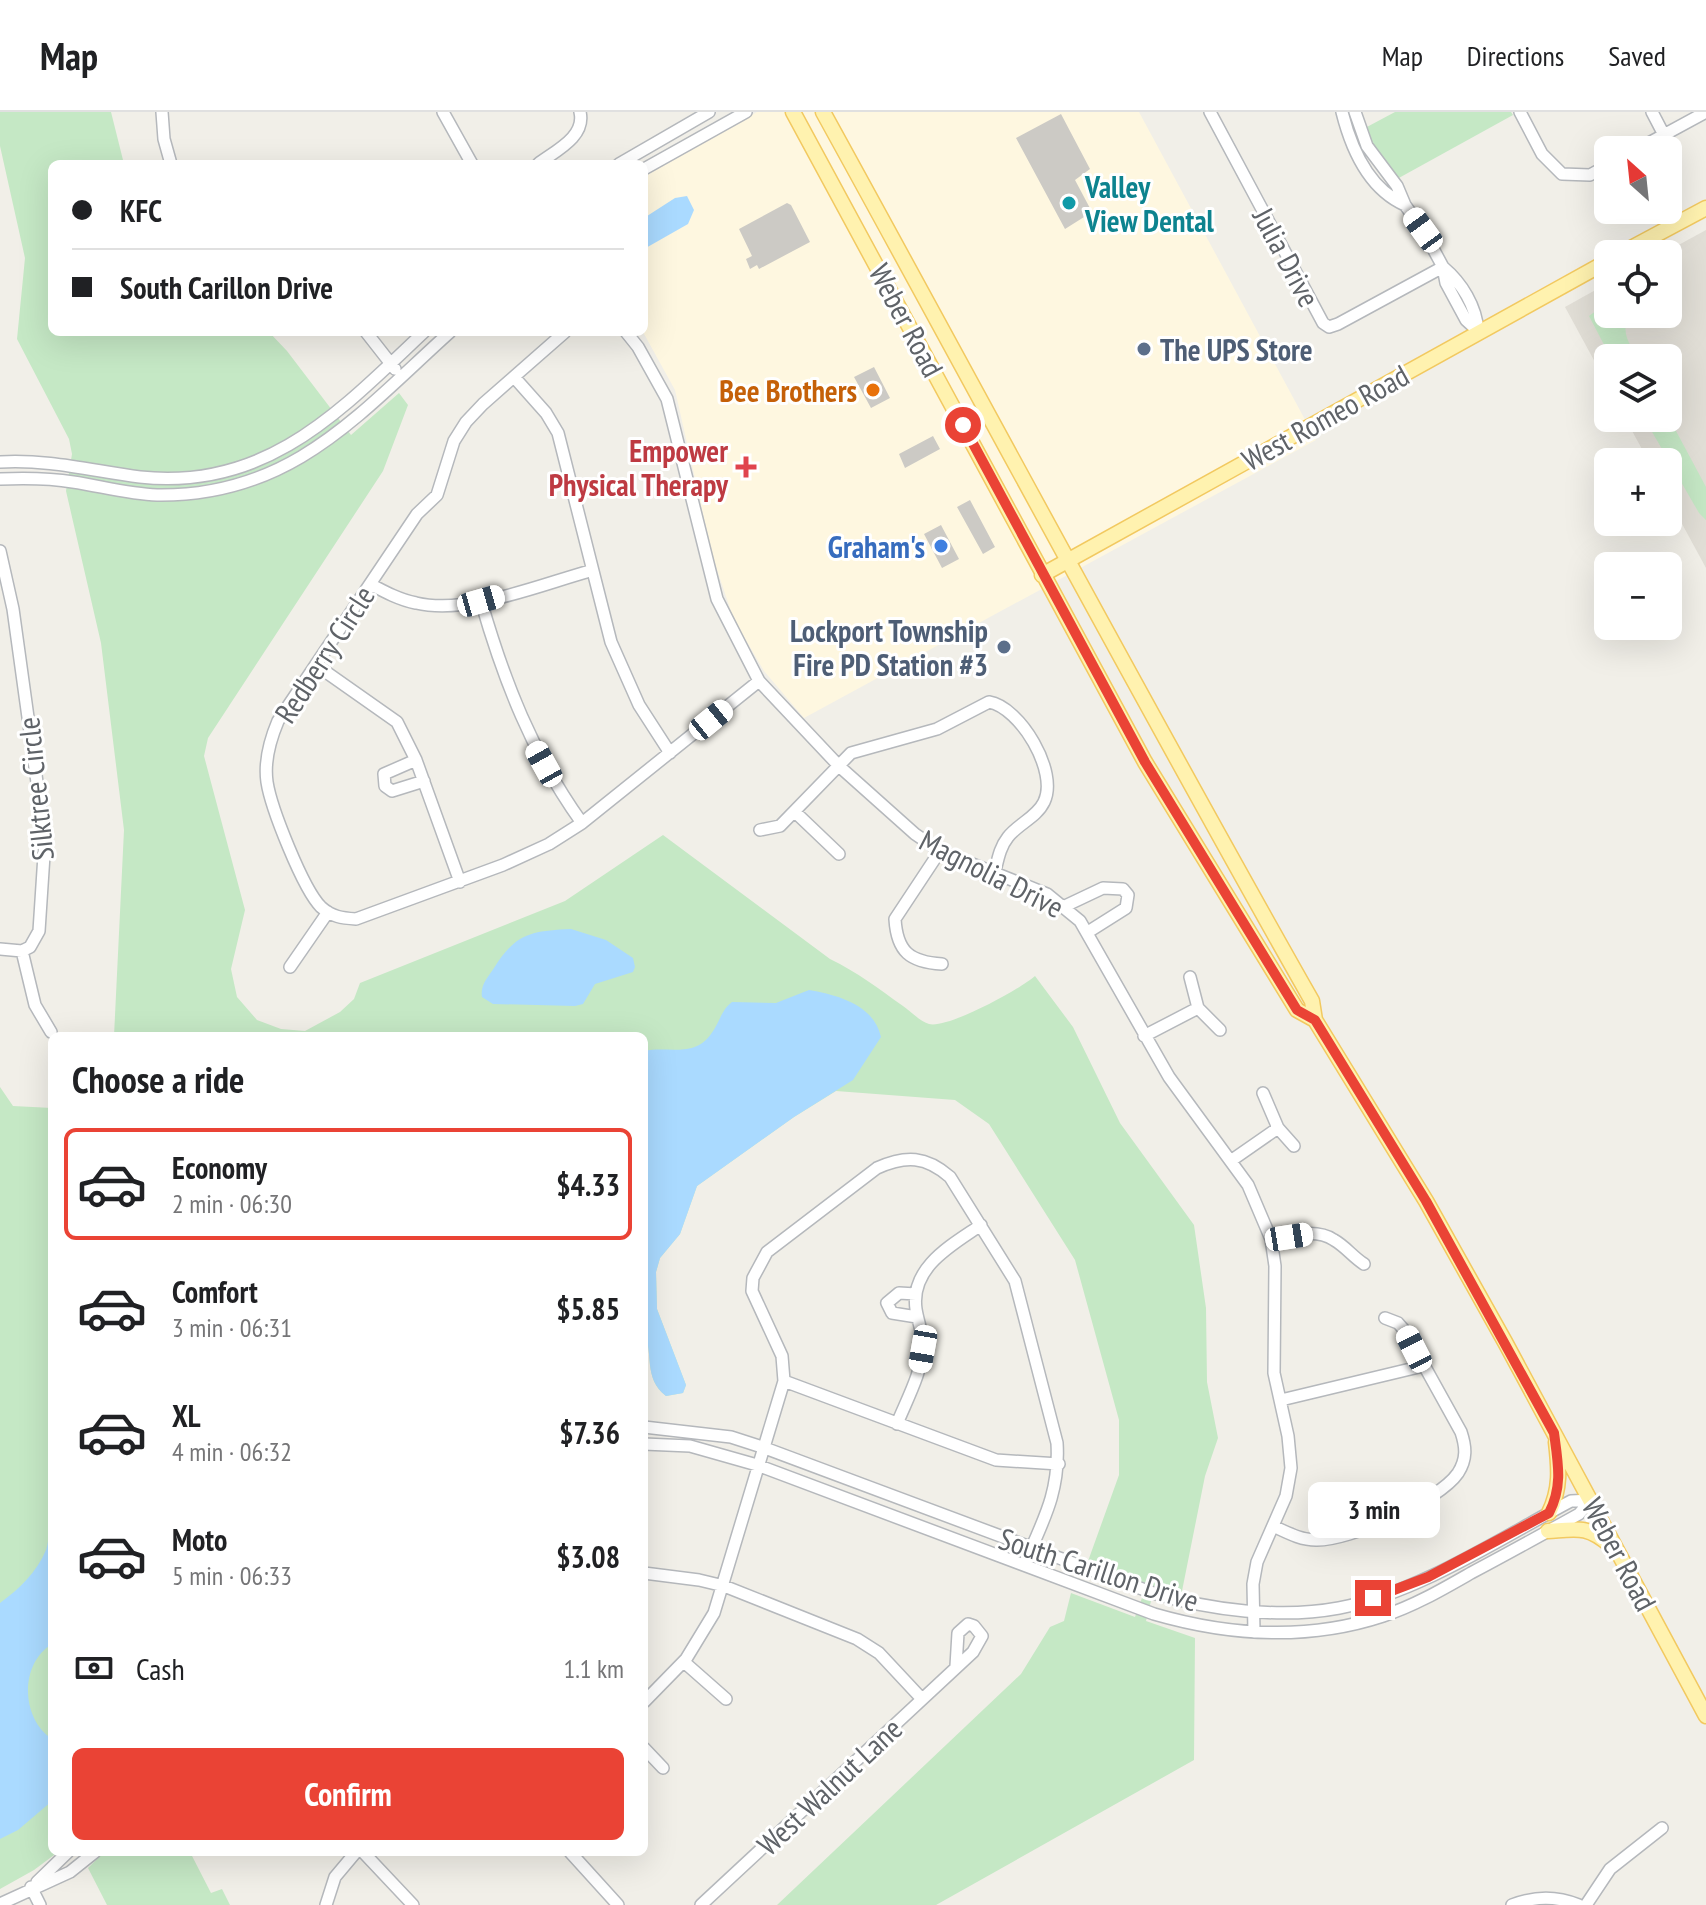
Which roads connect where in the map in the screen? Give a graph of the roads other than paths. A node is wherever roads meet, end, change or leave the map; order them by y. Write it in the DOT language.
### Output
graph roads {
  1 [pos="162,112"];
  2 [pos="443,112"];
  3 [pos="580,112"];
  4 [pos="709,112"];
  5 [pos="746,112"];
  6 [pos="793,112"];
  7 [pos="823,112"];
  8 [pos="1210,112"];
  9 [pos="1342,112"];
  10 [pos="1355,112"];
  11 [pos="1520,112"];
  12 [pos="1652,112"];
  13 [pos="1706,112"];
  14 [pos="1664,135"];
  15 [pos="170,160"];
  16 [pos="465,160"];
  17 [pos="543,160"];
  18 [pos="626,160"];
  19 [pos="648,167"];
  20 [pos="1594,173"];
  21 [pos="1405,205"];
  22 [pos="1706,208"];
  23 [pos="1646,240"];
  24 [pos="1443,267"];
  25 [pos="1594,269"];
  26 [pos="1478,331"];
  27 [pos="369,336"];
  28 [pos="420,336"];
  29 [pos="446,336"];
  30 [pos="560,336"];
  31 [pos="629,336"];
  32 [pos="391,364"];
  33 [pos="402,376"];
  34 [pos="514,377"];
  35 [pos="0,462"];
  36 [pos="0,479"];
  37 [pos="0,551"];
  38 [pos="1070,560"];
  39 [pos="590,571"];
  40 [pos="1042,575"];
  41 [pos="370,584"];
  42 [pos="481,601"];
  43 [pos="316,665"];
  44 [pos="759,681"];
  45 [pos="670,753"];
  46 [pos="416,760"];
  47 [pos="840,767"];
  48 [pos="424,781"];
  49 [pos="795,812"];
  50 [pos="582,823"];
  51 [pos="760,830"];
  52 [pos="940,851"];
  53 [pos="839,854"];
  54 [pos="995,871"];
  55 [pos="460,882"];
  56 [pos="1065,906"];
  57 [pos="328,912"];
  58 [pos="1088,932"];
  59 [pos="0,949"];
  60 [pos="22,951"];
  61 [pos="942,964"];
  62 [pos="290,967"];
  63 [pos="1190,977"];
  64 [pos="1198,1008"];
  65 [pos="1315,1020"];
  66 [pos="1220,1030"];
  67 [pos="51,1032"];
  68 [pos="1144,1036"];
  69 [pos="1263,1093"];
  70 [pos="1278,1128"];
  71 [pos="1294,1146"];
  72 [pos="1232,1160"];
  73 [pos="981,1225"];
  74 [pos="1271,1239"];
  75 [pos="1364,1264"];
  76 [pos="916,1294"];
  77 [pos="917,1317"];
  78 [pos="1385,1318"];
  79 [pos="1423,1366"];
  80 [pos="784,1381"];
  81 [pos="1281,1400"];
  82 [pos="897,1424"];
  83 [pos="648,1427"];
  84 [pos="1554,1433"];
  85 [pos="648,1444"];
  86 [pos="762,1447"];
  87 [pos="1059,1464"];
  88 [pos="757,1465"];
  89 [pos="1591,1500"];
  90 [pos="1549,1513"];
  91 [pos="1275,1527"];
  92 [pos="1548,1531"];
  93 [pos="1031,1550"];
  94 [pos="1618,1552"];
  95 [pos="1024,1565"];
  96 [pos="648,1574"];
  97 [pos="724,1586"];
  98 [pos="1254,1610"];
  99 [pos="1254,1632"];
  100 [pos="684,1662"];
  101 [pos="956,1666"];
  102 [pos="648,1698"];
  103 [pos="726,1699"];
  104 [pos="922,1699"];
  105 [pos="1706,1716"];
  106 [pos="648,1752"];
  107 [pos="663,1768"];
  108 [pos="1662,1828"];
  109 [pos="64,1856"];
  110 [pos="90,1856"];
  111 [pos="353,1856"];
  112 [pos="367,1856"];
  113 [pos="574,1856"];
  114 [pos="31,1887"];
  115 [pos="0,1904"];
  116 [pos="40,1905"];
  117 [pos="326,1905"];
  118 [pos="413,1905"];
  119 [pos="618,1905"];
  120 [pos="701,1905"];
  121 [pos="1512,1905"];
  122 [pos="1579,1905"];
  123 [pos="1586,1905"];
  1 -- 15 [label="street"];
  2 -- 16 [label="street"];
  3 -- 17 [label="street"];
  4 -- 18 [label="street"];
  5 -- 19 [label="street"];
  6 -- 40 [label="main road, Weber Road"];
  7 -- 38 [label="main road, Weber Road"];
  8 -- 24 [label="street, Julia Drive"];
  9 -- 21 [label="street"];
  10 -- 21 [label="street"];
  11 -- 20 [label="street"];
  12 -- 14 [label="street"];
  13 -- 14 [label="street"];
  21 -- 24 [label="street"];
  22 -- 23 [label="main road"];
  24 -- 26 [label="street"];
  25 -- 26 [label="main road, West Romeo Road"];
  26 -- 38 [label="main road, West Romeo Road"];
  27 -- 32 [label="street"];
  28 -- 32 [label="street"];
  29 -- 33 [label="street"];
  30 -- 34 [label="street, Redberry Circle"];
  31 -- 44 [label="street, Magnolia Drive"];
  32 -- 33 [label="street"];
  32 -- 35 [label="street"];
  33 -- 36 [label="street"];
  34 -- 39 [label="street"];
  34 -- 41 [label="street, Redberry Circle"];
  37 -- 60 [label="street, Silktree Circle"];
  38 -- 40 [label="main road, West Romeo Road"];
  38 -- 65 [label="main road, Weber Road"];
  39 -- 42 [label="street"];
  39 -- 45 [label="street"];
  40 -- 65 [label="main road, Weber Road"];
  41 -- 42 [label="street"];
  41 -- 43 [label="street, Redberry Circle"];
  42 -- 50 [label="street"];
  43 -- 46 [label="street"];
  43 -- 57 [label="street, Redberry Circle"];
  44 -- 45 [label="street"];
  44 -- 47 [label="street, Magnolia Drive"];
  45 -- 50 [label="street"];
  46 -- 48 [label="street"];
  46 -- 48 [label="street"];
  47 -- 49 [label="street"];
  47 -- 52 [label="street, Magnolia Drive"];
  47 -- 54 [label="street"];
  48 -- 55 [label="street"];
  49 -- 51 [label="street"];
  49 -- 53 [label="street"];
  50 -- 55 [label="street"];
  52 -- 54 [label="street, Magnolia Drive"];
  52 -- 61 [label="street"];
  54 -- 56 [label="street, Magnolia Drive"];
  55 -- 57 [label="street"];
  56 -- 58 [label="street, Magnolia Drive"];
  56 -- 58 [label="street"];
  57 -- 62 [label="street"];
  58 -- 68 [label="street, Magnolia Drive"];
  59 -- 60 [label="street"];
  60 -- 67 [label="street"];
  63 -- 64 [label="street"];
  64 -- 66 [label="street"];
  64 -- 68 [label="street"];
  65 -- 84 [label="main road, Weber Road"];
  68 -- 72 [label="street, Magnolia Drive"];
  69 -- 70 [label="street"];
  70 -- 71 [label="street"];
  70 -- 72 [label="street"];
  72 -- 74 [label="street, Magnolia Drive"];
  73 -- 76 [label="street"];
  73 -- 80 [label="street"];
  73 -- 87 [label="street"];
  74 -- 75 [label="street"];
  74 -- 81 [label="street, Magnolia Drive"];
  76 -- 77 [label="street"];
  76 -- 77 [label="street"];
  77 -- 82 [label="street"];
  78 -- 79 [label="street"];
  79 -- 81 [label="street"];
  79 -- 91 [label="street"];
  80 -- 82 [label="street"];
  80 -- 86 [label="street"];
  81 -- 91 [label="street, Magnolia Drive"];
  82 -- 87 [label="street"];
  83 -- 86 [label="street, South Carillon Drive"];
  84 -- 89 [label="main road, Weber Road"];
  84 -- 90 [label="main road"];
  85 -- 88 [label="street, South Carillon Drive"];
  86 -- 88 [label="street"];
  86 -- 93 [label="street, South Carillon Drive"];
  87 -- 93 [label="street"];
  88 -- 95 [label="street, South Carillon Drive"];
  88 -- 97 [label="street"];
  89 -- 90 [label="street, South Carillon Drive"];
  89 -- 92 [label="street, South Carillon Drive"];
  89 -- 94 [label="main road, Weber Road"];
  90 -- 98 [label="street, South Carillon Drive"];
  91 -- 98 [label="street, Magnolia Drive"];
  92 -- 94 [label="main road"];
  92 -- 99 [label="street, South Carillon Drive"];
  93 -- 95 [label="street"];
  93 -- 98 [label="street, South Carillon Drive"];
  94 -- 105 [label="main road, Weber Road"];
  95 -- 99 [label="street, South Carillon Drive"];
  96 -- 97 [label="street"];
  97 -- 100 [label="street"];
  97 -- 104 [label="street"];
  98 -- 99 [label="street, Magnolia Drive"];
  100 -- 102 [label="street"];
  100 -- 103 [label="street"];
  101 -- 104 [label="street, West Walnut Lane"];
  104 -- 120 [label="street, West Walnut Lane"];
  106 -- 107 [label="street"];
  108 -- 123 [label="street"];
  109 -- 114 [label="street"];
  110 -- 114 [label="street"];
  111 -- 117 [label="street"];
  112 -- 118 [label="street"];
  113 -- 119 [label="street"];
  114 -- 115 [label="street"];
  114 -- 116 [label="street"];
  121 -- 122 [label="street"];
}
